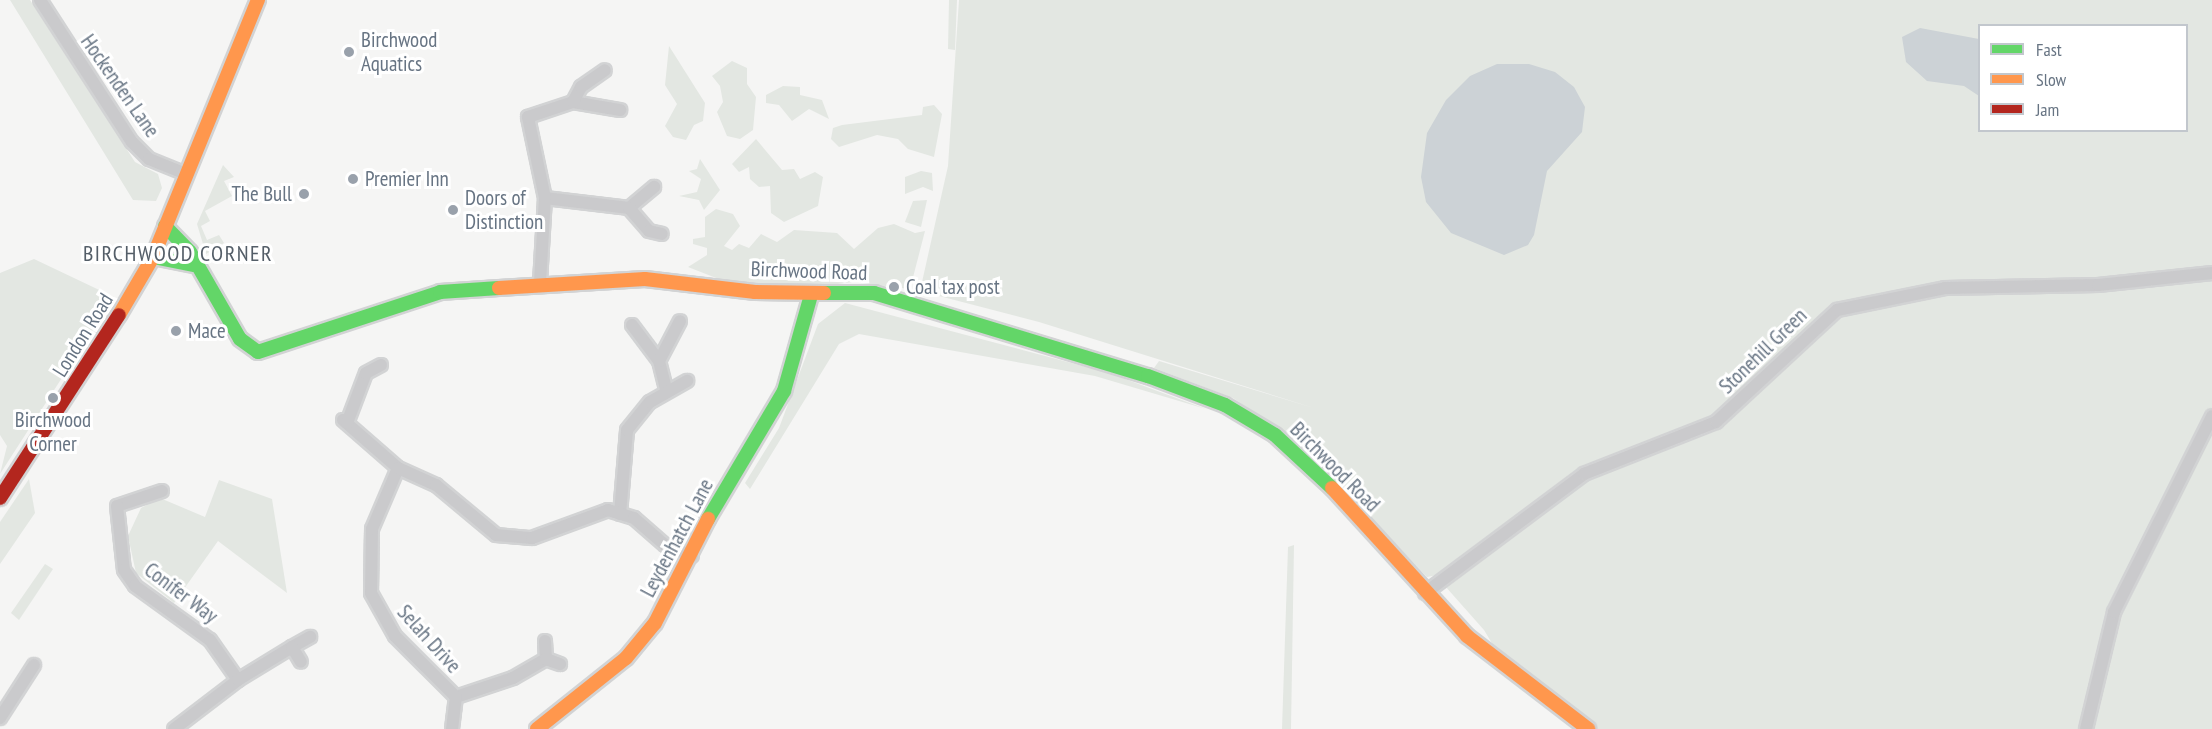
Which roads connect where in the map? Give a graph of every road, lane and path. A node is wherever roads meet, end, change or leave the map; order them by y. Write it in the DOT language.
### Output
graph roads {
  1 [pos="39,0"];
  2 [pos="258,0"];
  3 [pos="605,70"];
  4 [pos="573,102"];
  5 [pos="620,110"];
  6 [pos="186,174"];
  7 [pos="654,187"];
  8 [pos="544,198"];
  9 [pos="629,208"];
  10 [pos="165,226"];
  11 [pos="662,234"];
  12 [pos="153,257"];
  13 [pos="194,265"];
  14 [pos="2212,273"];
  15 [pos="540,282"];
  16 [pos="812,295"];
  17 [pos="680,321"];
  18 [pos="632,325"];
  19 [pos="659,361"];
  20 [pos="381,365"];
  21 [pos="687,381"];
  22 [pos="666,389"];
  23 [pos="2212,416"];
  24 [pos="399,468"];
  25 [pos="162,491"];
  26 [pos="0,498"];
  27 [pos="620,514"];
  28 [pos="692,556"];
  29 [pos="1425,593"];
  30 [pos="310,637"];
  31 [pos="545,640"];
  32 [pos="292,647"];
  33 [pos="546,659"];
  34 [pos="302,662"];
  35 [pos="560,664"];
  36 [pos="34,666"];
  37 [pos="238,680"];
  38 [pos="456,697"];
  39 [pos="0,718"];
  40 [pos="174,729"];
  41 [pos="452,729"];
  42 [pos="537,729"];
  43 [pos="1588,729"];
  44 [pos="2086,729"];
  1 -- 6 [label="street, Hockenden Lane"];
  2 -- 6 [label="street, London Road"];
  3 -- 4 [label="street"];
  4 -- 5 [label="street"];
  4 -- 8 [label="street"];
  6 -- 10 [label="street, London Road"];
  7 -- 9 [label="street"];
  8 -- 9 [label="street"];
  8 -- 15 [label="street"];
  9 -- 11 [label="street"];
  10 -- 12 [label="street, London Road"];
  10 -- 13 [label="street, Birchwood Road"];
  12 -- 13 [label="street"];
  12 -- 26 [label="street, London Road"];
  13 -- 15 [label="street, Birchwood Road"];
  14 -- 29 [label="street, Stonehill Green"];
  15 -- 16 [label="street, Birchwood Road"];
  16 -- 28 [label="street, Leydenhatch Lane"];
  16 -- 29 [label="street, Birchwood Road"];
  17 -- 19 [label="street"];
  18 -- 19 [label="street"];
  19 -- 22 [label="street"];
  20 -- 24 [label="street"];
  21 -- 22 [label="street"];
  22 -- 27 [label="street"];
  23 -- 44 [label="street"];
  24 -- 27 [label="street"];
  24 -- 38 [label="street, Selah Drive"];
  25 -- 37 [label="street, Conifer Way"];
  27 -- 28 [label="street"];
  28 -- 42 [label="street, Leydenhatch Lane"];
  29 -- 43 [label="street, Birchwood Road"];
  30 -- 32 [label="street"];
  31 -- 33 [label="street"];
  32 -- 34 [label="street"];
  32 -- 37 [label="street"];
  33 -- 35 [label="street"];
  33 -- 38 [label="street, Selah Drive"];
  36 -- 39 [label="street"];
  37 -- 40 [label="street"];
  38 -- 41 [label="street, Selah Drive"];
}
